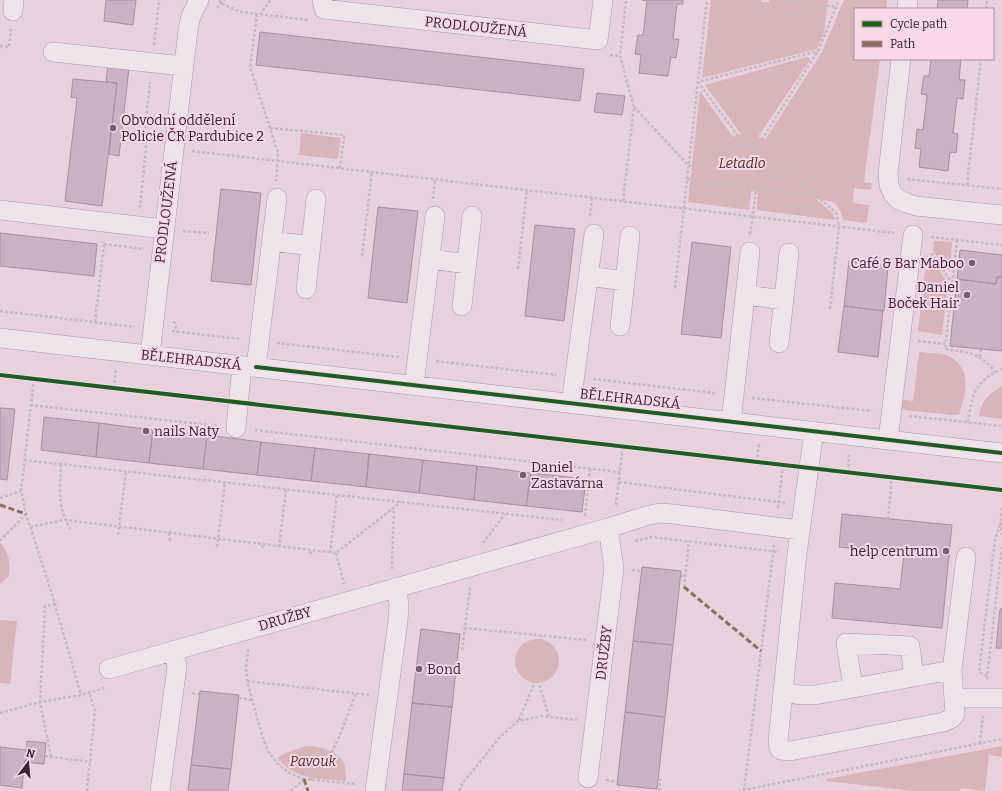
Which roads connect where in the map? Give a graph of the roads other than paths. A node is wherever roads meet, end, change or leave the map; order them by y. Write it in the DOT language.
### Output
graph roads {
  1 [pos="199,0"];
  2 [pos="322,0"];
  3 [pos="603,0"];
  4 [pos="53,52"];
  5 [pos="901,60"];
  6 [pos="183,66"];
  7 [pos="277,198"];
  8 [pos="316,199"];
  9 [pos="0,210"];
  10 [pos="1002,215"];
  11 [pos="435,216"];
  12 [pos="472,216"];
  13 [pos="172,230"];
  14 [pos="594,234"];
  15 [pos="630,236"];
  16 [pos="922,236"];
  17 [pos="272,241"];
  18 [pos="311,246"];
  19 [pos="750,252"];
  20 [pos="789,253"];
  21 [pos="430,259"];
  22 [pos="467,264"];
  23 [pos="588,276"];
  24 [pos="625,281"];
  25 [pos="306,289"];
  26 [pos="745,295"];
  27 [pos="784,300"];
  28 [pos="462,306"];
  29 [pos="620,326"];
  30 [pos="0,338"];
  31 [pos="779,343"];
  32 [pos="150,355"];
  33 [pos="249,366"];
  34 [pos="414,386"];
  35 [pos="571,404"];
  36 [pos="731,422"];
  37 [pos="236,428"];
  38 [pos="814,431"];
  39 [pos="888,440"];
  40 [pos="1002,453"];
  41 [pos="608,528"];
  42 [pos="800,530"];
  43 [pos="966,557"];
  44 [pos="396,587"];
  45 [pos="174,650"];
  46 [pos="109,668"];
  47 [pos="952,670"];
  48 [pos="914,677"];
  49 [pos="853,688"];
  50 [pos="784,692"];
  51 [pos="954,698"];
  52 [pos="1002,698"];
  53 [pos="588,778"];
  54 [pos="376,789"];
  55 [pos="160,791"];
  1 -- 6 [label="street, PRODLOUŽENÁ"];
  2 -- 3 [label="street, PRODLOUŽENÁ"];
  4 -- 6 [label="street"];
  5 -- 10 [label="street"];
  6 -- 13 [label="street, PRODLOUŽENÁ"];
  7 -- 17 [label="street"];
  8 -- 18 [label="street"];
  9 -- 13 [label="street"];
  11 -- 21 [label="street"];
  12 -- 22 [label="street"];
  13 -- 32 [label="street, PRODLOUŽENÁ"];
  14 -- 23 [label="street"];
  15 -- 24 [label="street"];
  16 -- 39 [label="street"];
  17 -- 18 [label="street"];
  17 -- 33 [label="street"];
  18 -- 25 [label="street"];
  19 -- 26 [label="street"];
  20 -- 27 [label="street"];
  21 -- 22 [label="street"];
  21 -- 34 [label="street"];
  22 -- 28 [label="street"];
  23 -- 24 [label="street"];
  23 -- 35 [label="street"];
  24 -- 29 [label="street"];
  26 -- 27 [label="street"];
  26 -- 36 [label="street"];
  27 -- 31 [label="street"];
  30 -- 32 [label="street, BĚLEHRADSKÁ"];
  32 -- 33 [label="street, BĚLEHRADSKÁ"];
  33 -- 34 [label="street, BĚLEHRADSKÁ"];
  33 -- 37 [label="street"];
  34 -- 35 [label="street, BĚLEHRADSKÁ"];
  35 -- 36 [label="street, BĚLEHRADSKÁ"];
  36 -- 38 [label="street, BĚLEHRADSKÁ"];
  38 -- 39 [label="street, BĚLEHRADSKÁ"];
  38 -- 42 [label="street"];
  39 -- 40 [label="street, BĚLEHRADSKÁ"];
  41 -- 42 [label="street, DRUŽBY"];
  41 -- 44 [label="street, DRUŽBY"];
  41 -- 53 [label="street, DRUŽBY"];
  42 -- 50 [label="street"];
  43 -- 47 [label="street"];
  44 -- 45 [label="street, DRUŽBY"];
  44 -- 54 [label="street"];
  45 -- 46 [label="street, DRUŽBY"];
  45 -- 55 [label="street"];
  47 -- 48 [label="street"];
  47 -- 51 [label="street"];
  48 -- 49 [label="street"];
  48 -- 49 [label="street"];
  49 -- 50 [label="street"];
  50 -- 51 [label="street"];
  51 -- 52 [label="street"];
}
